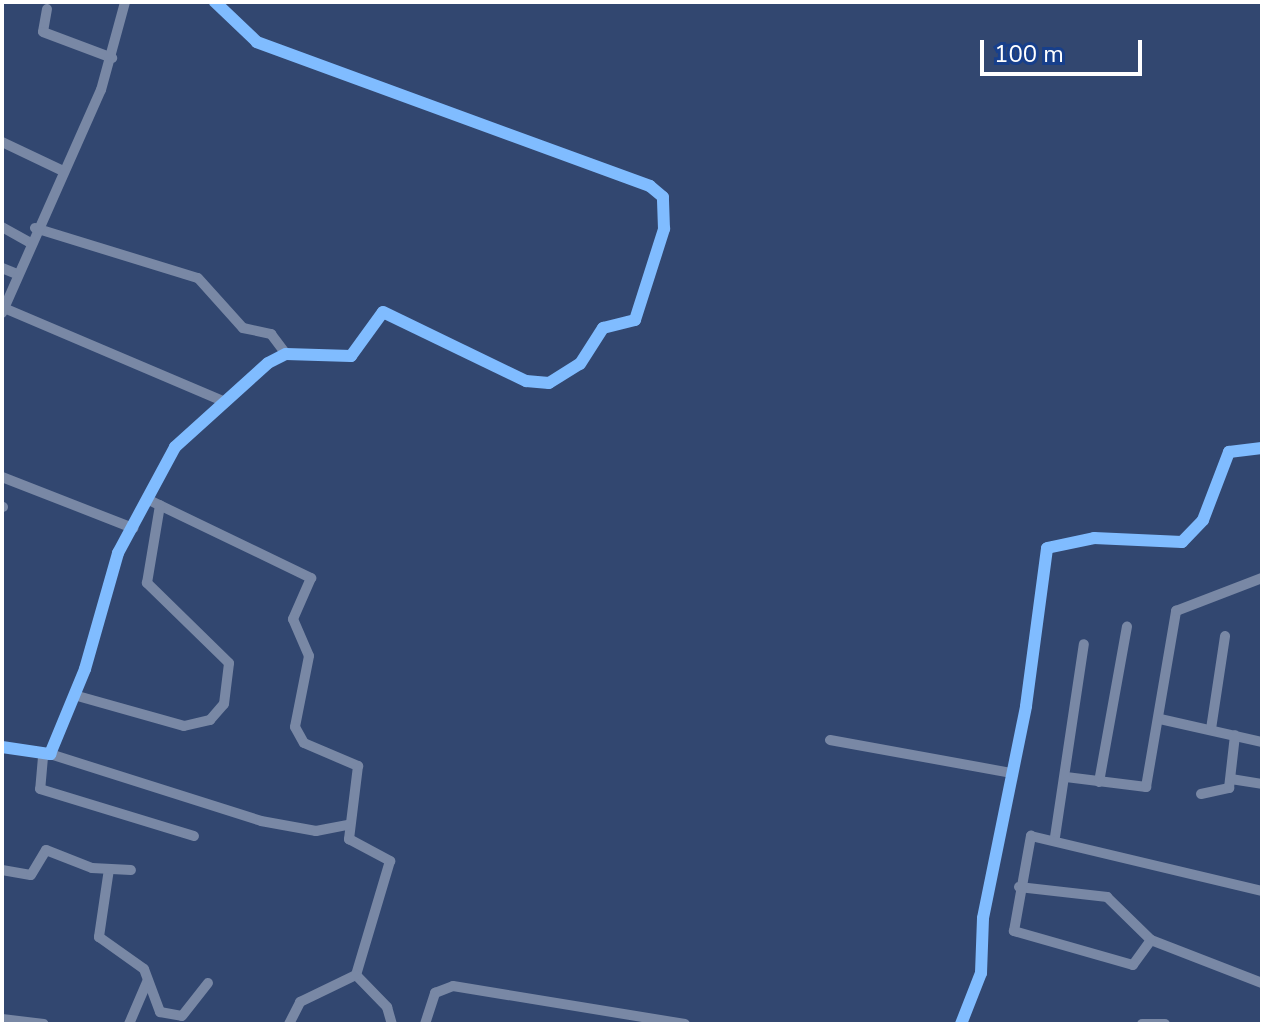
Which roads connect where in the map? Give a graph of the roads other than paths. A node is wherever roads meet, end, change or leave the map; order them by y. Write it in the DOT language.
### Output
graph roads {
  1 [pos="125,2"];
  2 [pos="215,2"];
  3 [pos="47,9"];
  4 [pos="112,58"];
  5 [pos="2,142"];
  6 [pos="61,170"];
  7 [pos="2,227"];
  8 [pos="35,228"];
  9 [pos="29,242"];
  10 [pos="2,268"];
  11 [pos="17,274"];
  12 [pos="3,311"];
  13 [pos="286,354"];
  14 [pos="225,402"];
  15 [pos="1262,448"];
  16 [pos="2,477"];
  17 [pos="156,503"];
  18 [pos="133,528"];
  19 [pos="1262,578"];
  20 [pos="1127,627"];
  21 [pos="1225,636"];
  22 [pos="1084,644"];
  23 [pos="74,695"];
  24 [pos="1160,719"];
  25 [pos="1211,729"];
  26 [pos="1235,735"];
  27 [pos="830,740"];
  28 [pos="1262,742"];
  29 [pos="2,747"];
  30 [pos="47,756"];
  31 [pos="1012,773"];
  32 [pos="1066,777"];
  33 [pos="1231,779"];
  34 [pos="1099,782"];
  35 [pos="1262,784"];
  36 [pos="1201,794"];
  37 [pos="346,825"];
  38 [pos="194,836"];
  39 [pos="1055,837"];
  40 [pos="109,869"];
  41 [pos="2,870"];
  42 [pos="131,870"];
  43 [pos="1019,887"];
  44 [pos="1262,891"];
  45 [pos="1151,940"];
  46 [pos="356,975"];
  47 [pos="148,977"];
  48 [pos="208,983"];
  49 [pos="1262,983"];
  50 [pos="2,1019"];
  51 [pos="44,1024"];
  52 [pos="129,1024"];
  53 [pos="289,1024"];
  54 [pos="392,1024"];
  55 [pos="425,1024"];
  56 [pos="685,1024"];
  57 [pos="961,1024"];
  58 [pos="1142,1024"];
  59 [pos="1165,1024"];
  1 -- 4 [label="street"];
  2 -- 13 [label="street"];
  3 -- 4 [label="street"];
  4 -- 6 [label="street"];
  5 -- 6 [label="street"];
  6 -- 8 [label="street"];
  7 -- 9 [label="street"];
  8 -- 9 [label="street"];
  8 -- 13 [label="street"];
  9 -- 11 [label="street"];
  10 -- 11 [label="street"];
  11 -- 12 [label="street"];
  12 -- 14 [label="street"];
  13 -- 14 [label="street"];
  14 -- 17 [label="street"];
  15 -- 31 [label="street"];
  16 -- 18 [label="street"];
  17 -- 18 [label="street"];
  17 -- 23 [label="street"];
  17 -- 37 [label="street"];
  18 -- 23 [label="street"];
  19 -- 24 [label="street"];
  20 -- 34 [label="street"];
  21 -- 25 [label="street"];
  22 -- 32 [label="street"];
  23 -- 30 [label="street"];
  24 -- 25 [label="street"];
  24 -- 34 [label="street"];
  25 -- 26 [label="street"];
  26 -- 28 [label="street"];
  26 -- 33 [label="street"];
  27 -- 31 [label="street"];
  29 -- 30 [label="street"];
  30 -- 37 [label="street"];
  30 -- 38 [label="street"];
  31 -- 57 [label="street"];
  32 -- 34 [label="street"];
  32 -- 39 [label="street"];
  33 -- 35 [label="street"];
  33 -- 36 [label="street"];
  37 -- 46 [label="street"];
  39 -- 43 [label="street"];
  39 -- 44 [label="street"];
  40 -- 41 [label="street"];
  40 -- 42 [label="street"];
  40 -- 47 [label="street"];
  43 -- 45 [label="street"];
  43 -- 45 [label="street"];
  45 -- 49 [label="street"];
  46 -- 53 [label="street"];
  46 -- 54 [label="street"];
  47 -- 48 [label="street"];
  47 -- 52 [label="street"];
  50 -- 51 [label="street"];
  55 -- 56 [label="street"];
  58 -- 59 [label="street"];
}
